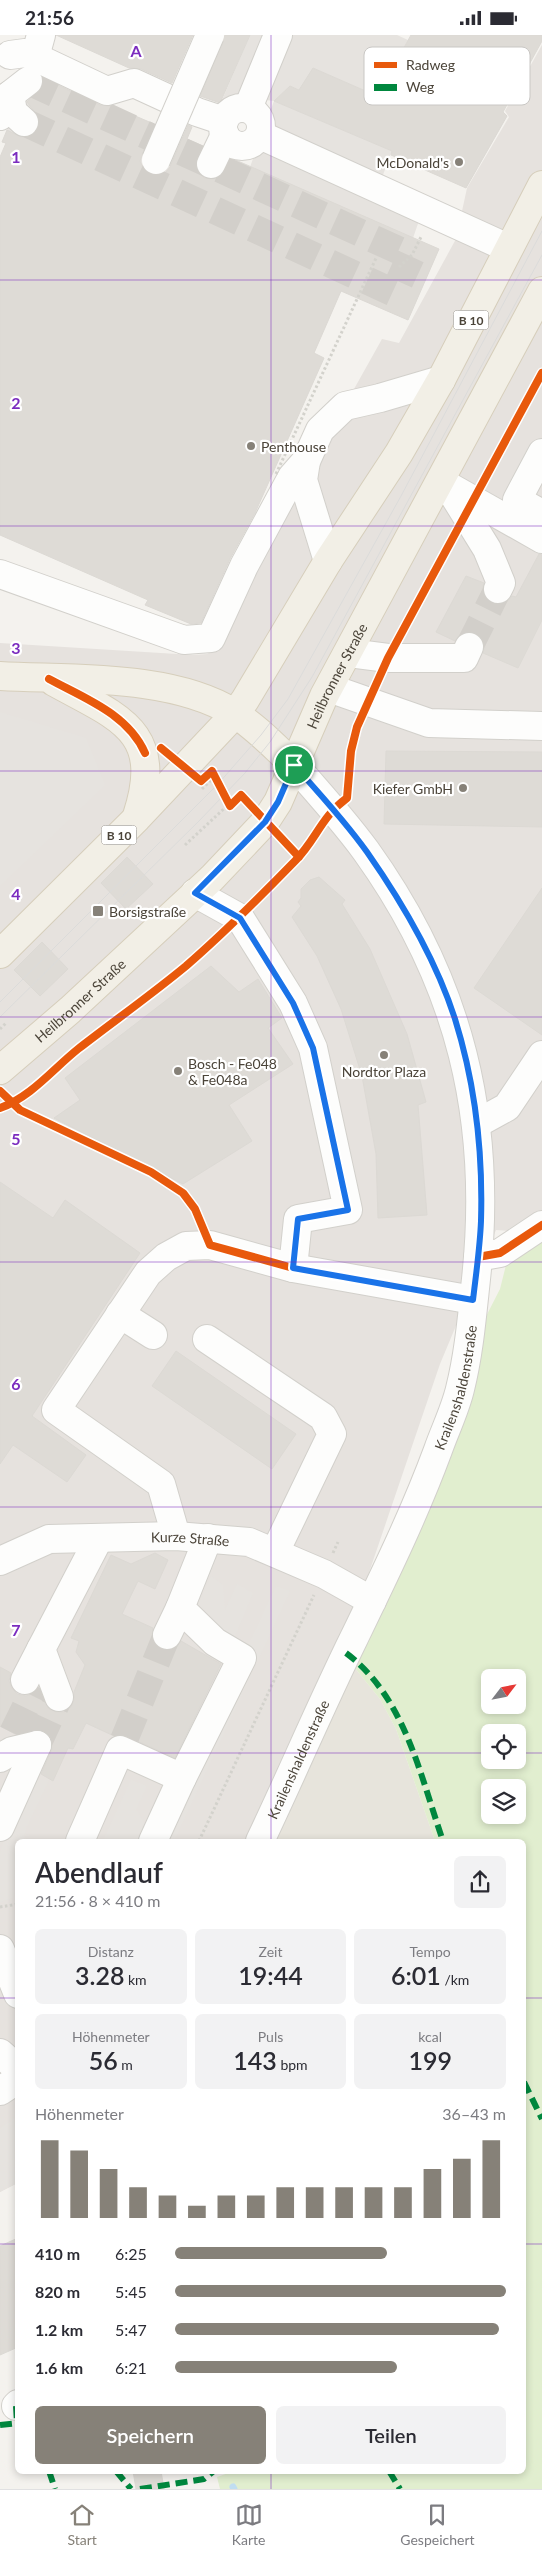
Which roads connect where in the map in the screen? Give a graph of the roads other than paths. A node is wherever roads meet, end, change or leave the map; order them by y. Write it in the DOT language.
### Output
graph roads {
  1 [pos="210,35"];
  2 [pos="278,35"];
  3 [pos="18,74"];
  4 [pos="237,134"];
  5 [pos="0,135"];
  6 [pos="156,160"];
  7 [pos="220,168"];
  8 [pos="542,185"];
  9 [pos="508,248"];
  10 [pos="542,291"];
  11 [pos="441,380"];
  12 [pos="542,453"];
  13 [pos="306,461"];
  14 [pos="445,482"];
  15 [pos="542,514"];
  16 [pos="542,539"];
  17 [pos="328,561"];
  18 [pos="0,574"];
  19 [pos="498,589"];
  20 [pos="469,647"];
  21 [pos="349,653"];
  22 [pos="0,676"];
  23 [pos="49,679"];
  24 [pos="329,688"];
  25 [pos="235,714"];
  26 [pos="542,726"];
  27 [pos="294,765"];
  28 [pos="137,818"];
  29 [pos="195,893"];
  30 [pos="0,954"];
  31 [pos="542,1055"];
  32 [pos="0,1070"];
  33 [pos="476,1124"];
  34 [pos="542,1225"];
  35 [pos="478,1257"];
  36 [pos="293,1268"];
  37 [pos="473,1300"];
  38 [pos="120,1314"];
  39 [pos="153,1335"];
  40 [pos="207,1339"];
  41 [pos="176,1536"];
  42 [pos="99,1538"];
  43 [pos="208,1539"];
  44 [pos="275,1552"];
  45 [pos="0,1561"];
  46 [pos="372,1601"];
  47 [pos="180,1608"];
  48 [pos="167,1635"];
  49 [pos="44,1678"];
  50 [pos="14,1746"];
  51 [pos="182,1778"];
  52 [pos="0,1827"];
  53 [pos="81,1839"];
  54 [pos="153,1839"];
  55 [pos="261,1839"];
  56 [pos="0,1949"];
  57 [pos="15,1986"];
  58 [pos="0,1995"];
  59 [pos="15,2009"];
  60 [pos="0,2053"];
  61 [pos="15,2066"];
  62 [pos="15,2081"];
  63 [pos="0,2091"];
  1 -- 6 [label="street, bridge"];
  2 -- 4 [label="street"];
  3 -- 4 [label="street"];
  3 -- 5 [label="street"];
  4 -- 7 [label="street"];
  4 -- 9 [label="street"];
  8 -- 9 [label="main road, B 10"];
  9 -- 11 [label="main road, B 10"];
  10 -- 14 [label="main road, Heilbronner Straße"];
  11 -- 13 [label="street"];
  11 -- 17 [label="main road, B 10"];
  12 -- 15 [label="street"];
  13 -- 17 [label="street"];
  13 -- 18 [label="street"];
  14 -- 16 [label="street"];
  14 -- 19 [label="street"];
  14 -- 21 [label="main road, Heilbronner Straße"];
  17 -- 25 [label="main road, B 10"];
  20 -- 21 [label="street"];
  21 -- 24 [label="main road, Heilbronner Straße"];
  22 -- 23 [label="main road"];
  23 -- 25 [label="main road"];
  23 -- 28 [label="main road"];
  24 -- 26 [label="street"];
  24 -- 27 [label="main road, Heilbronner Straße"];
  25 -- 27 [label="main road"];
  25 -- 28 [label="main road, B 10"];
  27 -- 29 [label="main road, Heilbronner Straße"];
  27 -- 33 [label="street, Krailenshaldenstraße"];
  28 -- 30 [label="main road, B 10"];
  29 -- 32 [label="main road, Heilbronner Straße"];
  29 -- 36 [label="street"];
  31 -- 33 [label="street"];
  33 -- 35 [label="street, Krailenshaldenstraße"];
  34 -- 35 [label="street"];
  35 -- 37 [label="street, Krailenshaldenstraße"];
  36 -- 37 [label="street"];
  36 -- 38 [label="street"];
  37 -- 46 [label="street, Krailenshaldenstraße"];
  38 -- 39 [label="street"];
  38 -- 41 [label="street"];
  40 -- 44 [label="street"];
  41 -- 42 [label="street, Kurze Straße"];
  41 -- 43 [label="street, Kurze Straße"];
  42 -- 45 [label="street, Kurze Straße"];
  42 -- 49 [label="street"];
  43 -- 44 [label="street, Kurze Straße"];
  43 -- 47 [label="street"];
  44 -- 46 [label="street, Kurze Straße"];
  46 -- 55 [label="street, Krailenshaldenstraße"];
  47 -- 48 [label="street"];
  47 -- 51 [label="street"];
  50 -- 52 [label="street"];
  51 -- 53 [label="street"];
  51 -- 54 [label="street"];
  56 -- 57 [label="street"];
  58 -- 59 [label="street"];
  60 -- 61 [label="street"];
  62 -- 63 [label="street"];
}
